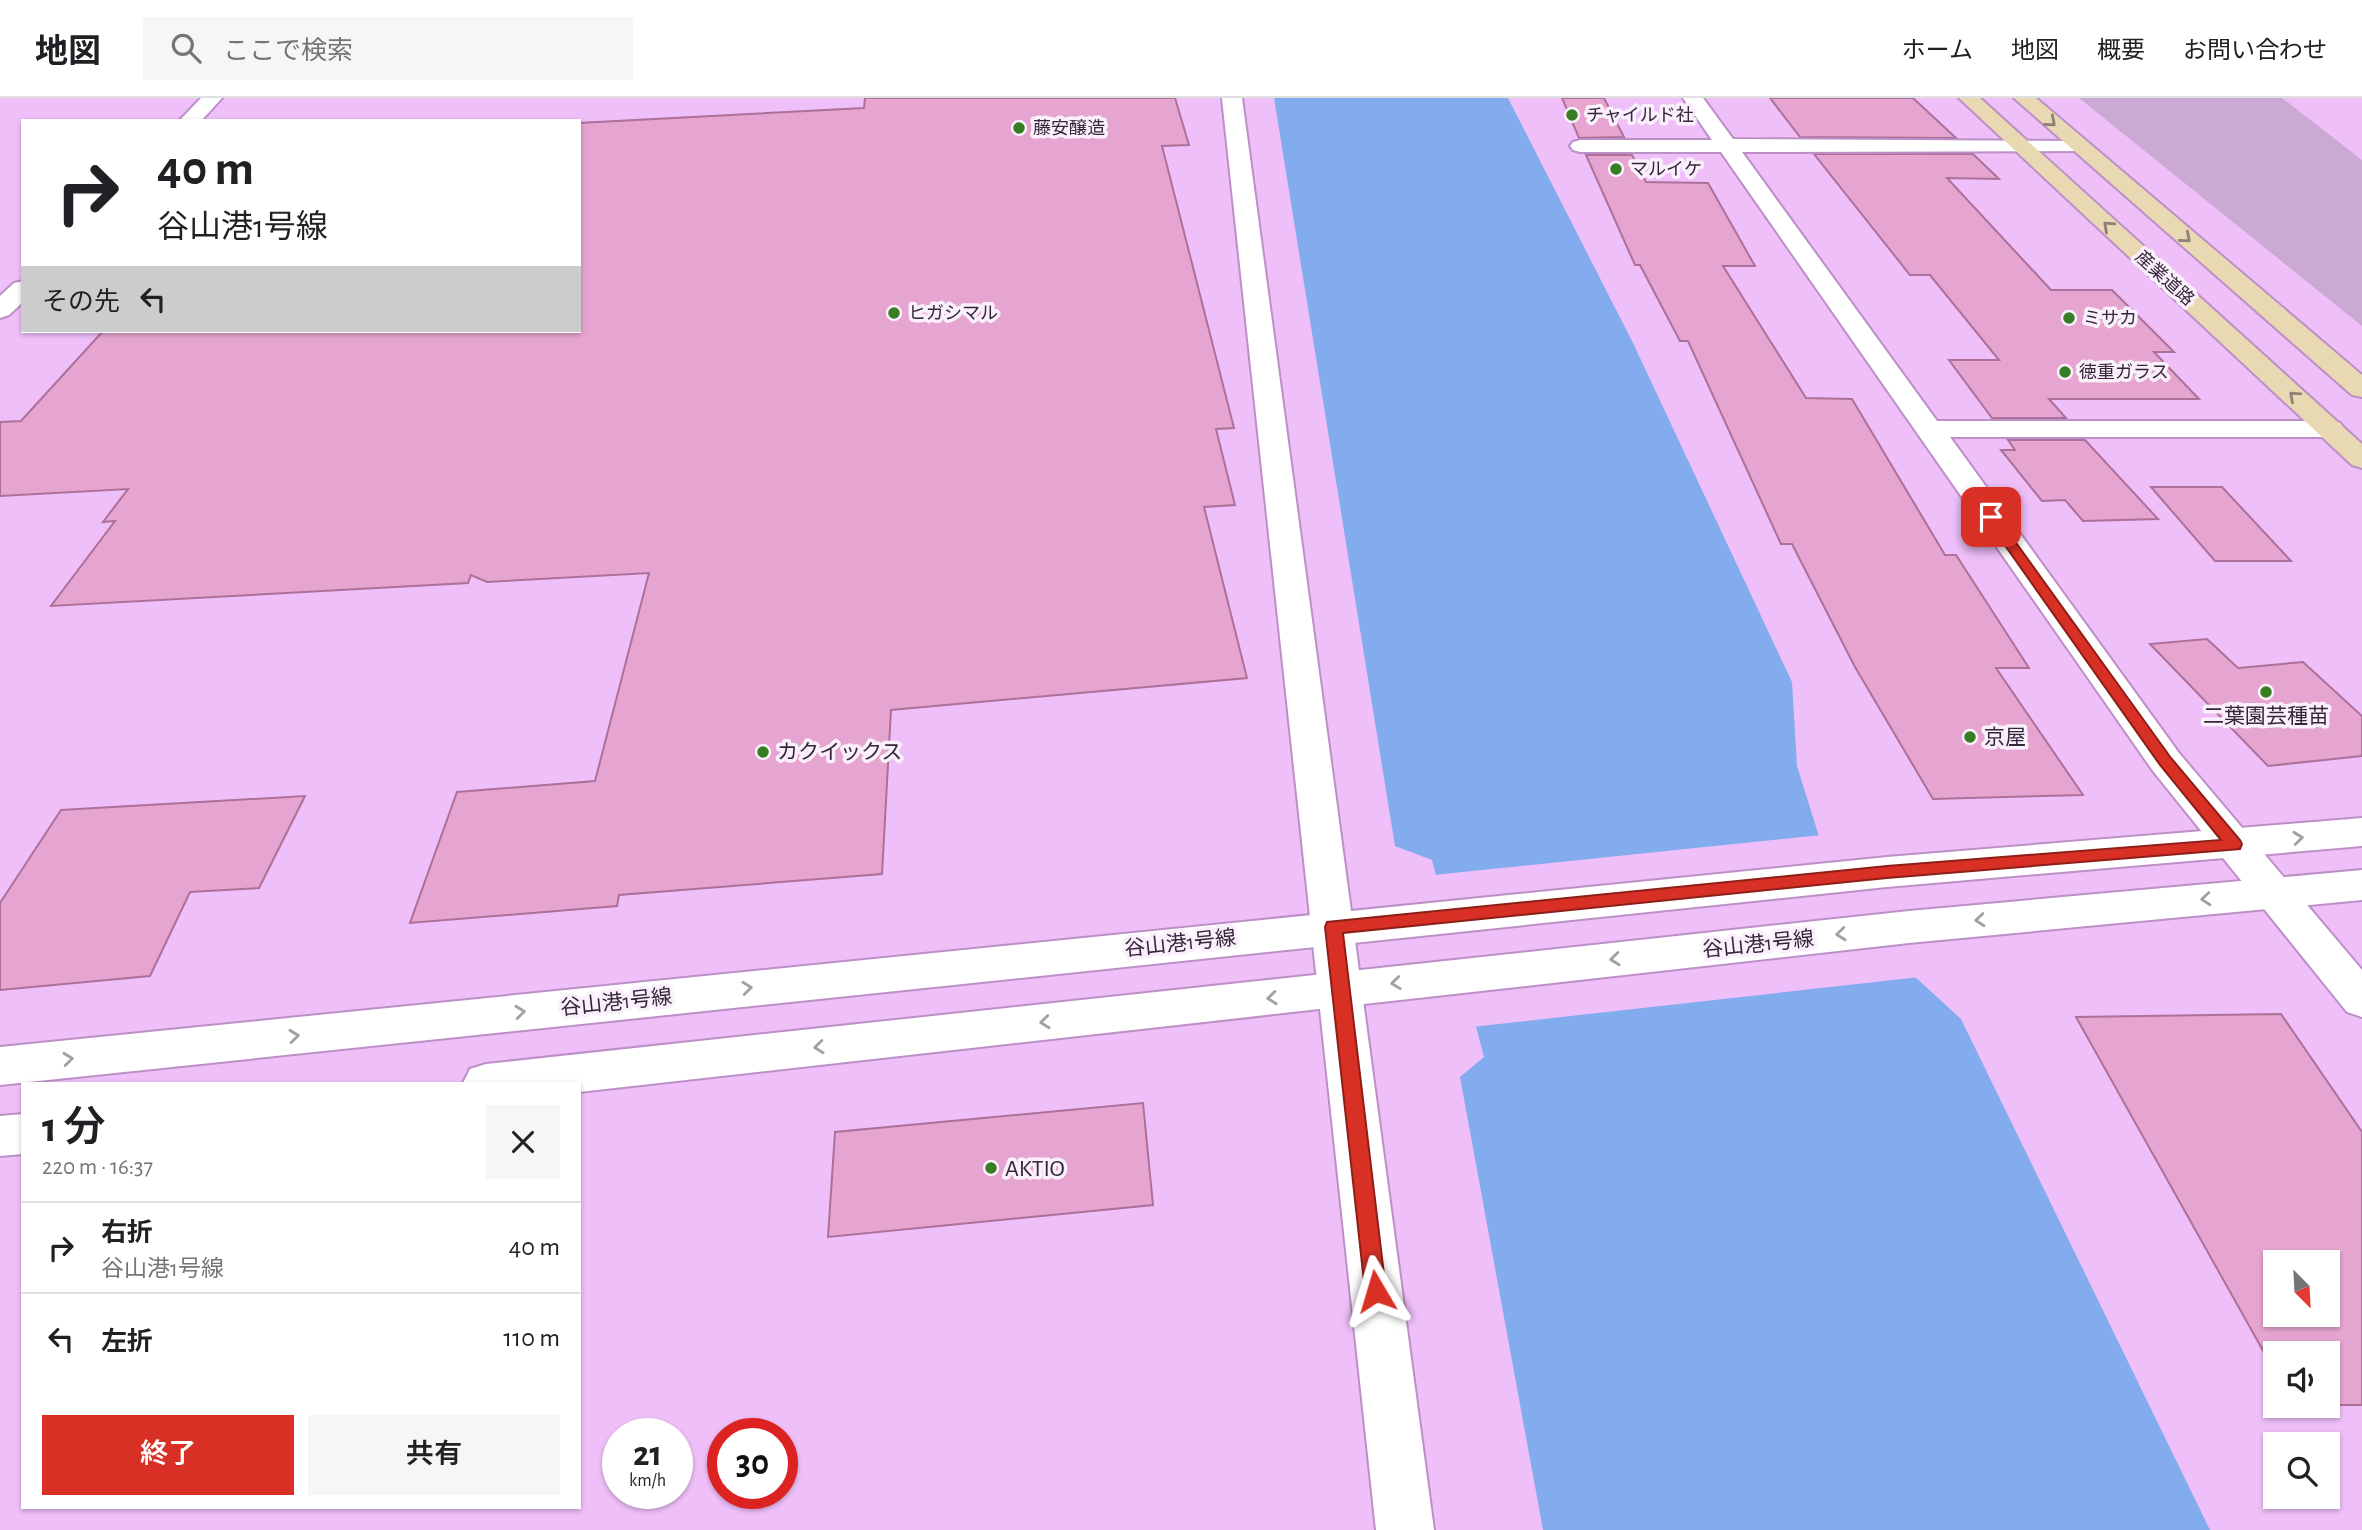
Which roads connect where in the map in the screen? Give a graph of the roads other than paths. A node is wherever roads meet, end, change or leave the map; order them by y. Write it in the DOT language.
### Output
graph roads {
  1 [pos="212,98"];
  2 [pos="1232,98"];
  3 [pos="1693,98"];
  4 [pos="1969,98"];
  5 [pos="2024,98"];
  6 [pos="191,119"];
  7 [pos="2020,145"];
  8 [pos="2079,145"];
  9 [pos="1580,146"];
  10 [pos="1729,146"];
  11 [pos="21,290"];
  12 [pos="0,310"];
  13 [pos="2362,388"];
  14 [pos="1928,429"];
  15 [pos="2330,429"];
  16 [pos="2362,458"];
  17 [pos="2362,832"];
  18 [pos="2234,844"];
  19 [pos="2362,885"];
  20 [pos="2274,893"];
  21 [pos="1333,927"];
  22 [pos="1339,990"];
  23 [pos="2362,1000"];
  24 [pos="0,1066"];
  25 [pos="495,1082"];
  26 [pos="21,1134"];
  27 [pos="0,1136"];
  28 [pos="1405,1530"];
  1 -- 6 [label="street"];
  2 -- 21 [label="street"];
  3 -- 10 [label="street"];
  4 -- 7 [label="main road, 産業道路"];
  5 -- 8 [label="main road, one-way"];
  7 -- 8 [label="street"];
  7 -- 10 [label="street"];
  15 -- 7 [label="main road, 産業道路, one-way"];
  8 -- 13 [label="main road, one-way"];
  9 -- 10 [label="street"];
  10 -- 14 [label="street"];
  11 -- 12 [label="street"];
  14 -- 15 [label="street"];
  14 -- 18 [label="street"];
  15 -- 16 [label="main road, 産業道路"];
  18 -- 17 [label="street, 谷山港1号線, one-way"];
  18 -- 20 [label="street"];
  18 -- 21 [label="street, 谷山港1号線"];
  19 -- 20 [label="street, 谷山港1号線"];
  20 -- 22 [label="street, 谷山港1号線, one-way"];
  20 -- 23 [label="street"];
  21 -- 22 [label="street"];
  24 -- 21 [label="street, 谷山港1号線, one-way"];
  22 -- 25 [label="street, 谷山港1号線, one-way"];
  22 -- 28 [label="street"];
  26 -- 27 [label="street"];
}
